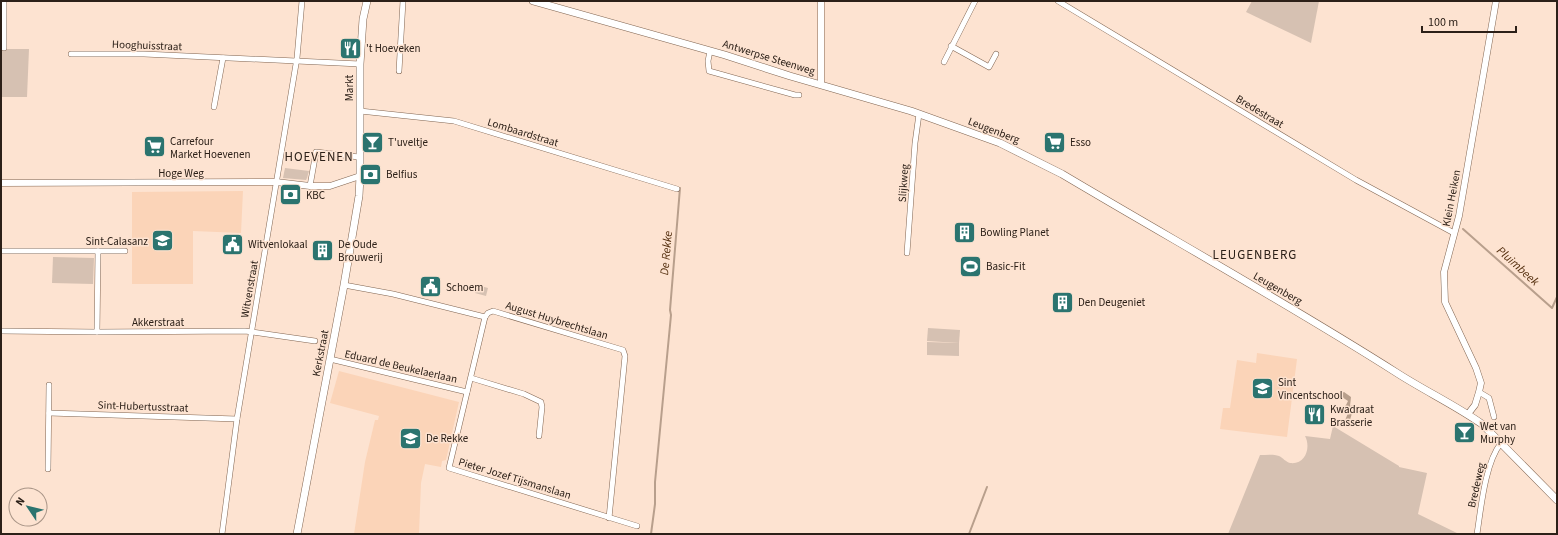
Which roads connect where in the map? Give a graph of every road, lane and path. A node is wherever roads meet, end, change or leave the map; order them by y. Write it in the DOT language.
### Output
graph roads {
  1 [pos="4,1"];
  2 [pos="302,1"];
  3 [pos="367,1"];
  4 [pos="403,1"];
  5 [pos="533,1"];
  6 [pos="821,1"];
  7 [pos="974,1"];
  8 [pos="1058,1"];
  9 [pos="1496,1"];
  10 [pos="951,46"];
  11 [pos="4,48"];
  12 [pos="710,51"];
  13 [pos="71,54"];
  14 [pos="996,54"];
  15 [pos="223,58"];
  16 [pos="296,62"];
  17 [pos="944,62"];
  18 [pos="360,64"];
  19 [pos="399,71"];
  20 [pos="821,84"];
  21 [pos="799,95"];
  22 [pos="214,107"];
  23 [pos="360,111"];
  24 [pos="919,114"];
  25 [pos="359,157"];
  26 [pos="360,176"];
  27 [pos="276,182"];
  28 [pos="1,183"];
  29 [pos="310,186"];
  30 [pos="677,189"];
  31 [pos="1454,233"];
  32 [pos="1,251"];
  33 [pos="98,251"];
  34 [pos="125,251"];
  35 [pos="907,253"];
  36 [pos="344,285"];
  37 [pos="485,317"];
  38 [pos="1,331"];
  39 [pos="252,331"];
  40 [pos="97,332"];
  41 [pos="315,341"];
  42 [pos="330,359"];
  43 [pos="471,378"];
  44 [pos="49,385"];
  45 [pos="467,392"];
  46 [pos="1480,392"];
  47 [pos="49,413"];
  48 [pos="1468,414"];
  49 [pos="1494,417"];
  50 [pos="238,419"];
  51 [pos="539,436"];
  52 [pos="1501,444"];
  53 [pos="48,469"];
  54 [pos="1557,500"];
  55 [pos="609,518"];
  56 [pos="637,526"];
  57 [pos="222,534"];
  58 [pos="297,534"];
  59 [pos="1477,534"];
  1 -- 11 [label="street"];
  2 -- 16 [label="street, Witvenstraat"];
  3 -- 18 [label="main road, Markt"];
  4 -- 19 [label="street"];
  5 -- 12 [label="main road, Antwerpse Steenweg"];
  6 -- 20 [label="street"];
  7 -- 10 [label="street"];
  8 -- 31 [label="street, Bredestraat"];
  9 -- 31 [label="street, Klein Heiken"];
  10 -- 14 [label="street"];
  10 -- 17 [label="street"];
  12 -- 20 [label="main road, Antwerpse Steenweg"];
  12 -- 21 [label="street, Antwerpse Steenweg"];
  13 -- 15 [label="street, Hooghuisstraat"];
  15 -- 16 [label="street, Hooghuisstraat"];
  15 -- 22 [label="street"];
  16 -- 18 [label="street, Hooghuisstraat"];
  16 -- 27 [label="street, Witvenstraat"];
  18 -- 23 [label="main road, Markt"];
  20 -- 24 [label="main road, Antwerpse Steenweg"];
  23 -- 25 [label="main road, Markt"];
  23 -- 30 [label="street, Lombaardstraat"];
  24 -- 35 [label="street, Slijkweg"];
  24 -- 48 [label="main road, Leugenberg"];
  25 -- 26 [label="main road, Markt"];
  25 -- 29 [label="street"];
  26 -- 29 [label="street, Hoge Weg"];
  26 -- 36 [label="main road, Kerkstraat"];
  27 -- 28 [label="street, Hoge Weg"];
  27 -- 29 [label="street, Hoge Weg"];
  27 -- 39 [label="street, Witvenstraat"];
  31 -- 46 [label="street, Klein Heiken"];
  32 -- 33 [label="street"];
  33 -- 34 [label="street"];
  33 -- 40 [label="street"];
  36 -- 37 [label="street, August Huybrechtslaan"];
  36 -- 42 [label="main road, Kerkstraat"];
  37 -- 43 [label="street, Pieter Jozef Tijsmanslaan"];
  37 -- 55 [label="street, August Huybrechtslaan"];
  38 -- 40 [label="street, Akkerstraat"];
  39 -- 40 [label="street, Akkerstraat"];
  39 -- 41 [label="street, Akkerstraat"];
  39 -- 50 [label="street, Witvenstraat"];
  42 -- 45 [label="street, Eduard de Beukelaerlaan"];
  42 -- 58 [label="main road, Kerkstraat"];
  43 -- 45 [label="street, Pieter Jozef Tijsmanslaan"];
  43 -- 51 [label="street, Eduard de Beukelaerlaan"];
  44 -- 47 [label="street"];
  45 -- 55 [label="street, Pieter Jozef Tijsmanslaan"];
  46 -- 48 [label="street"];
  46 -- 49 [label="street"];
  47 -- 50 [label="street, Sint-Hubertusstraat"];
  47 -- 53 [label="street"];
  48 -- 52 [label="main road, Leugenberg"];
  50 -- 57 [label="street, Witvenstraat"];
  52 -- 54 [label="main road, Leugenberg"];
  52 -- 59 [label="street, Bredeweg"];
  55 -- 56 [label="street, Pieter Jozef Tijsmanslaan"];
}
